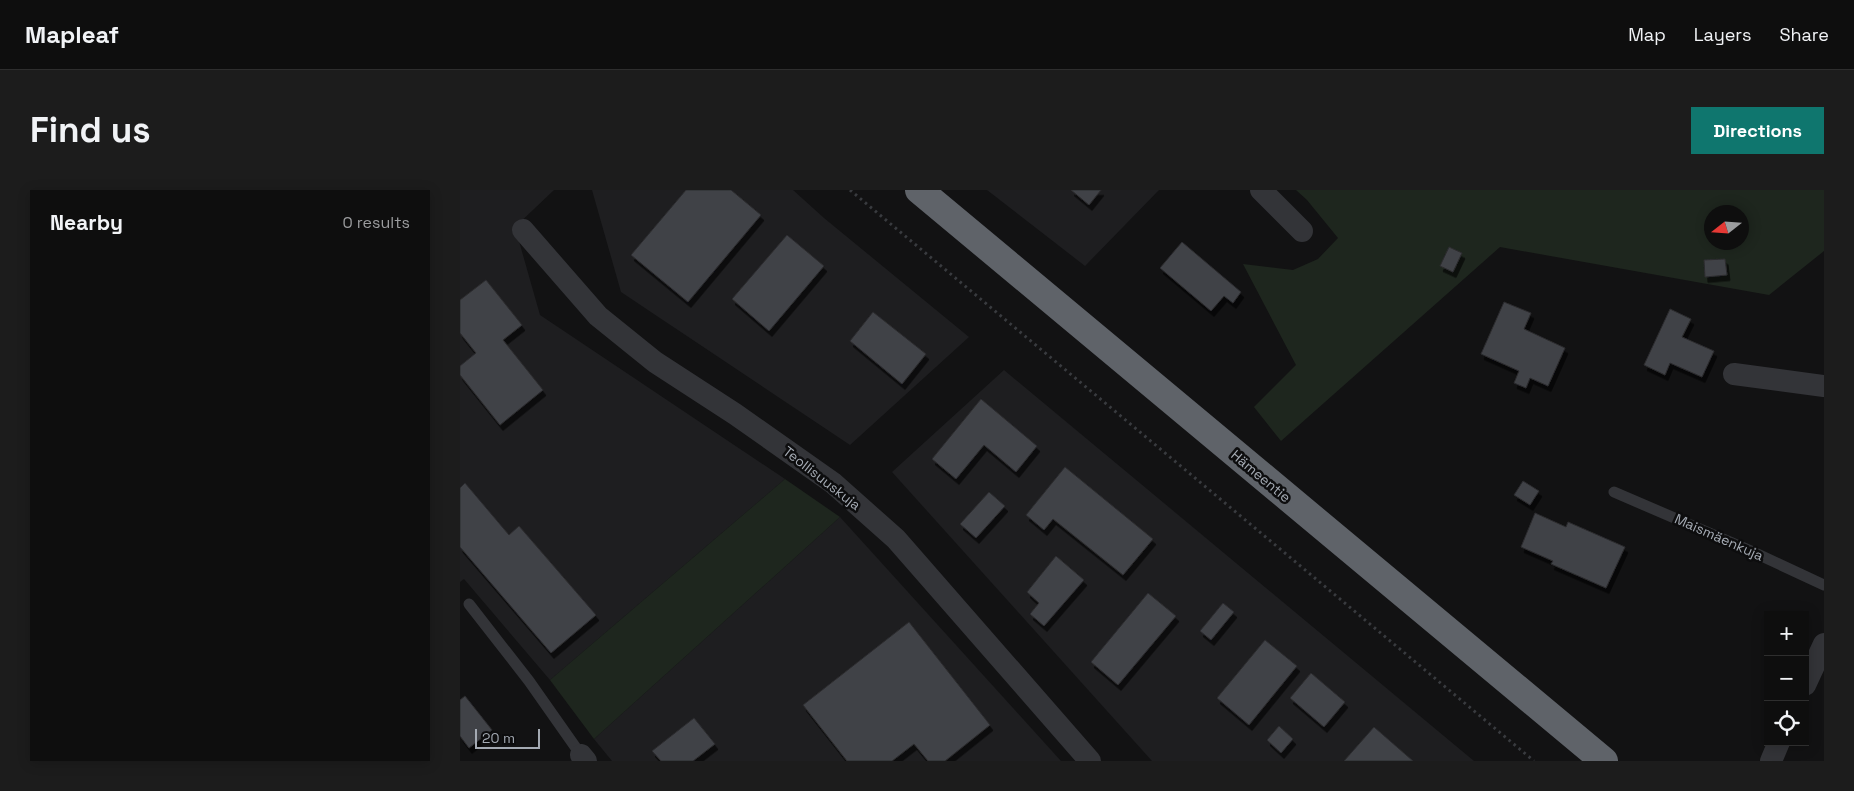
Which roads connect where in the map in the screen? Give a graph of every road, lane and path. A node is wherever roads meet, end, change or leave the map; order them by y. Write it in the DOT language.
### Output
graph roads {
  1 [pos="850,190"];
  2 [pos="919,190"];
  3 [pos="1261,190"];
  4 [pos="523,230"];
  5 [pos="1302,232"];
  6 [pos="1734,374"];
  7 [pos="1824,386"];
  8 [pos="1614,492"];
  9 [pos="1824,585"];
  10 [pos="469,604"];
  11 [pos="1824,644"];
  12 [pos="1809,676"];
  13 [pos="1777,746"];
  14 [pos="583,758"];
  15 [pos="1090,761"];
  16 [pos="1534,761"];
  17 [pos="1604,761"];
  18 [pos="1771,761"];
  1 -- 16 [label="path"];
  2 -- 17 [label="highway, Hämeentie"];
  3 -- 5 [label="street"];
  4 -- 15 [label="street, Teollisuuskuja"];
  6 -- 7 [label="street"];
  8 -- 9 [label="lane, Maismäenkuja"];
  10 -- 14 [label="lane"];
  11 -- 12 [label="street"];
  13 -- 18 [label="street"];
}
